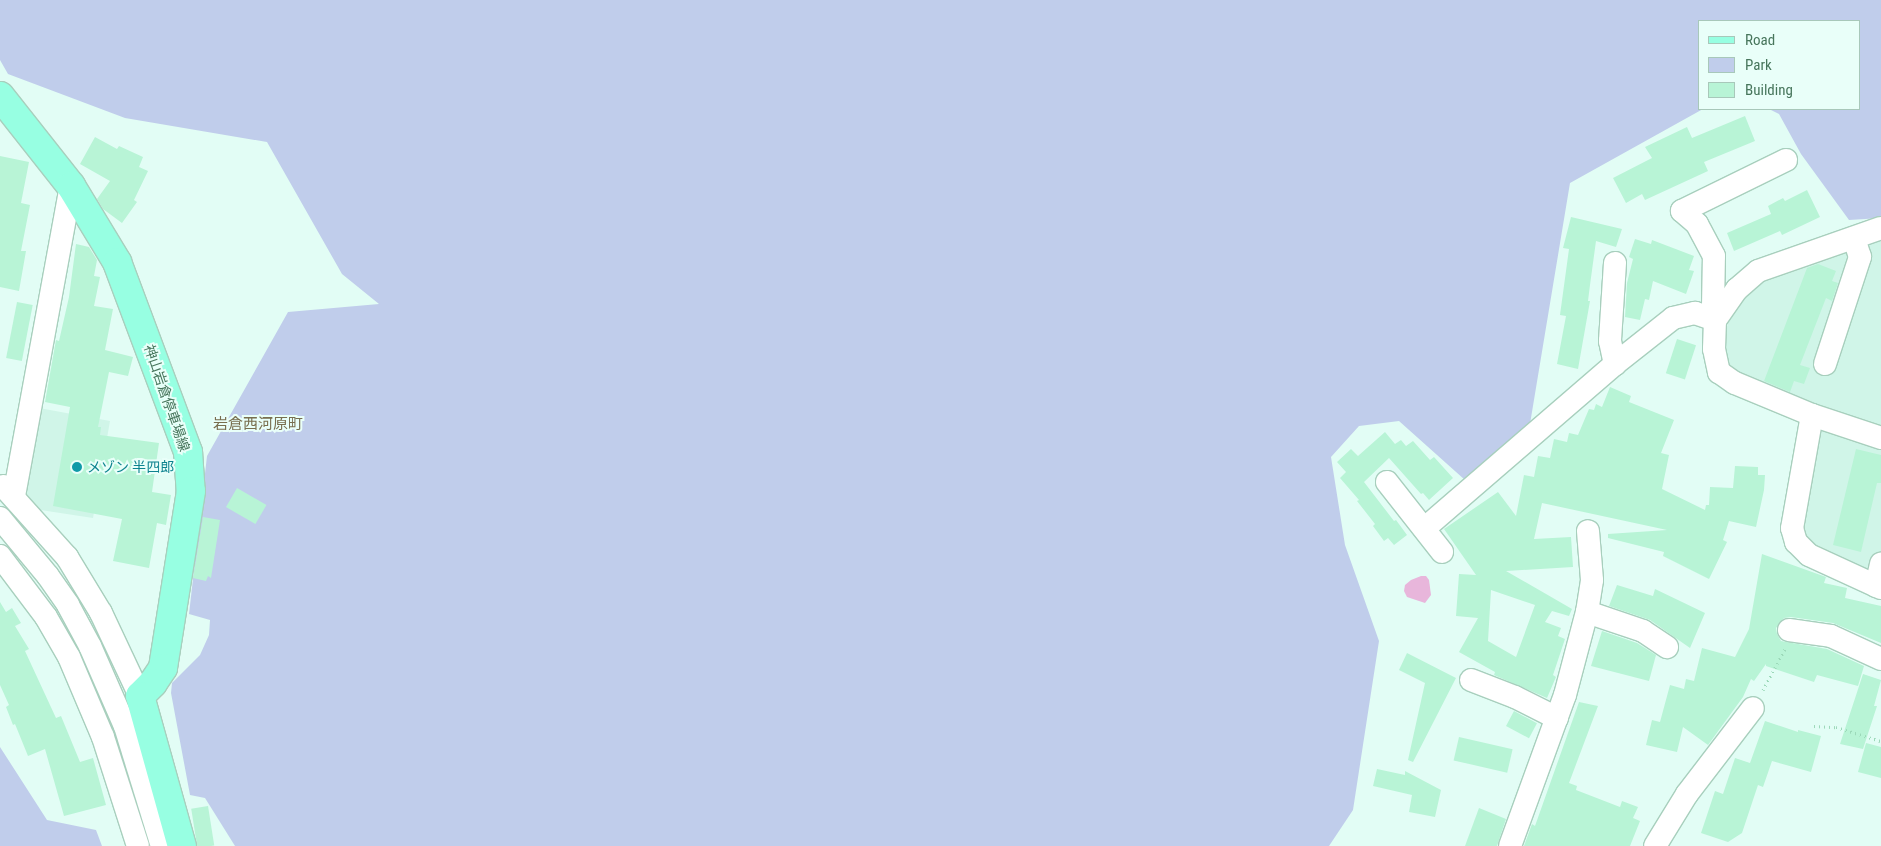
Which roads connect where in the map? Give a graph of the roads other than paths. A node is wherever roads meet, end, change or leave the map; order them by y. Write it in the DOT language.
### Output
graph roads {
  1 [pos="0,96"];
  2 [pos="1786,160"];
  3 [pos="71,186"];
  4 [pos="1881,228"];
  5 [pos="1854,238"];
  6 [pos="1615,264"];
  7 [pos="1715,320"];
  8 [pos="1615,364"];
  9 [pos="1825,364"];
  10 [pos="1812,415"];
  11 [pos="1881,438"];
  12 [pos="1387,482"];
  13 [pos="7,490"];
  14 [pos="0,518"];
  15 [pos="1425,528"];
  16 [pos="1588,531"];
  17 [pos="1442,552"];
  18 [pos="0,556"];
  19 [pos="1881,564"];
  20 [pos="1878,587"];
  21 [pos="1587,612"];
  22 [pos="1790,630"];
  23 [pos="1667,647"];
  24 [pos="1881,659"];
  25 [pos="1471,680"];
  26 [pos="140,696"];
  27 [pos="1753,708"];
  28 [pos="1557,718"];
  29 [pos="138,846"];
  30 [pos="162,846"];
  31 [pos="182,846"];
  32 [pos="1510,846"];
  33 [pos="1654,846"];
  1 -- 3 [label="main road, 神山岩倉停車場線"];
  2 -- 7 [label="street"];
  3 -- 13 [label="street"];
  3 -- 26 [label="main road, 神山岩倉停車場線"];
  4 -- 5 [label="street"];
  5 -- 7 [label="street"];
  5 -- 9 [label="street"];
  6 -- 8 [label="street"];
  7 -- 8 [label="street"];
  7 -- 10 [label="street"];
  8 -- 15 [label="street"];
  10 -- 11 [label="street"];
  10 -- 20 [label="street"];
  12 -- 15 [label="street"];
  13 -- 26 [label="street"];
  14 -- 30 [label="street"];
  15 -- 17 [label="street"];
  16 -- 21 [label="street"];
  18 -- 29 [label="street"];
  19 -- 20 [label="street"];
  21 -- 23 [label="street"];
  21 -- 28 [label="street"];
  22 -- 24 [label="street"];
  25 -- 28 [label="street"];
  26 -- 31 [label="main road"];
  27 -- 33 [label="street"];
  28 -- 32 [label="street"];
}
